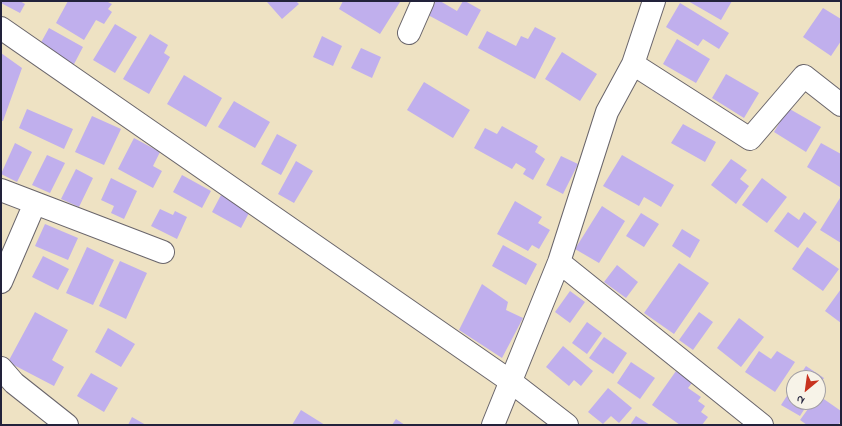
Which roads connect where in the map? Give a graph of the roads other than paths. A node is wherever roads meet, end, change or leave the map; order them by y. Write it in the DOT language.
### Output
graph roads {
  1 [pos="424,1"];
  2 [pos="654,1"];
  3 [pos="1,28"];
  4 [pos="409,33"];
  5 [pos="633,64"];
  6 [pos="841,105"];
  7 [pos="1,190"];
  8 [pos="35,203"];
  9 [pos="163,252"];
  10 [pos="559,262"];
  11 [pos="1,282"];
  12 [pos="1,368"];
  13 [pos="510,381"];
  14 [pos="67,425"];
  15 [pos="493,425"];
  16 [pos="567,425"];
  17 [pos="762,425"];
  1 -- 4 [label="street"];
  2 -- 5 [label="street"];
  3 -- 13 [label="street"];
  5 -- 6 [label="street"];
  5 -- 10 [label="street"];
  7 -- 8 [label="street"];
  8 -- 9 [label="street"];
  8 -- 11 [label="street"];
  10 -- 13 [label="street"];
  10 -- 17 [label="street"];
  12 -- 14 [label="street"];
  13 -- 15 [label="street"];
  13 -- 16 [label="street"];
}
